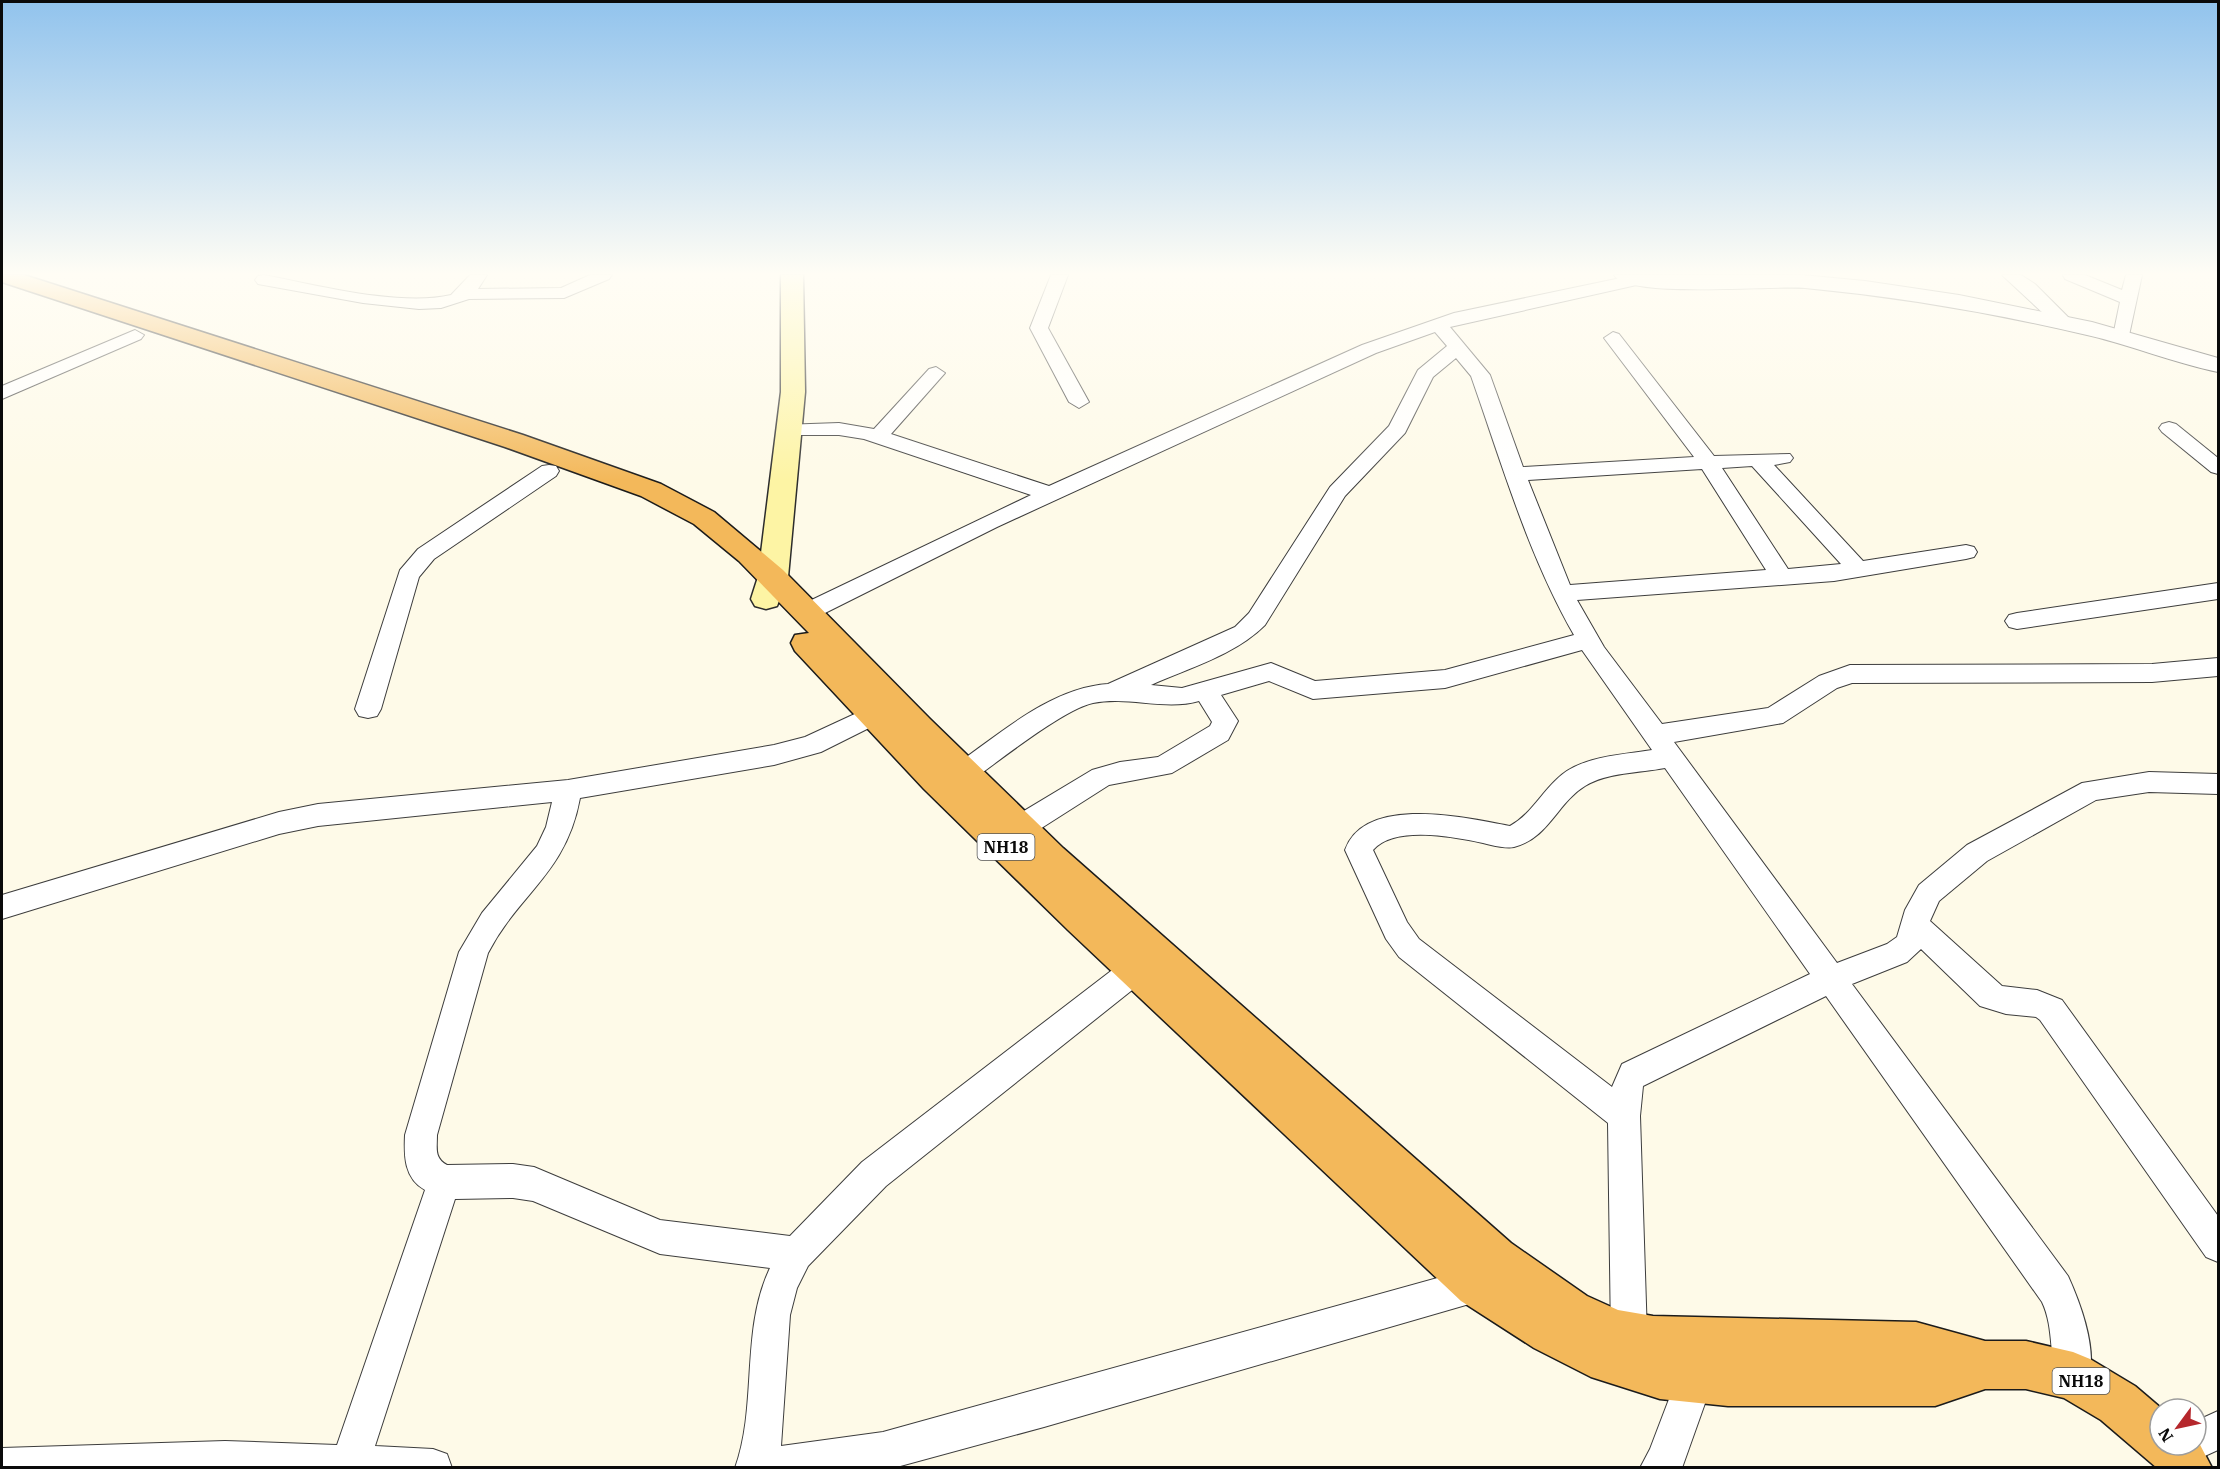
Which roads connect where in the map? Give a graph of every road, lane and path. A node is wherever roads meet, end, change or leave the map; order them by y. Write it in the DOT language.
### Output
graph roads {
  1 [pos="115,344"];
  2 [pos="161,344"];
  3 [pos="213,344"];
  4 [pos="793,344"];
  5 [pos="1047,344"];
  6 [pos="1384,344"];
  7 [pos="1454,344"];
  8 [pos="1617,344"];
  9 [pos="2147,344"];
  10 [pos="1457,347"];
  11 [pos="2218,365"];
  12 [pos="936,373"];
  13 [pos="2,393"];
  14 [pos="1079,402"];
  15 [pos="2169,428"];
  16 [pos="789,429"];
  17 [pos="878,437"];
  18 [pos="1783,458"];
  19 [pos="1757,459"];
  20 [pos="1708,462"];
  21 [pos="2218,468"];
  22 [pos="549,471"];
  23 [pos="1516,474"];
  24 [pos="1051,494"];
  25 [pos="1966,552"];
  26 [pos="1858,569"];
  27 [pos="1782,577"];
  28 [pos="770,588"];
  29 [pos="2218,591"];
  30 [pos="1562,593"];
  31 [pos="807,612"];
  32 [pos="2018,621"];
  33 [pos="1588,640"];
  34 [pos="2218,667"];
  35 [pos="1206,692"];
  36 [pos="1111,693"];
  37 [pos="368,709"];
  38 [pos="872,716"];
  39 [pos="1664,746"];
  40 [pos="963,773"];
  41 [pos="2218,784"];
  42 [pos="568,790"];
  43 [pos="1019,828"];
  44 [pos="2,907"];
  45 [pos="1915,925"];
  46 [pos="1135,970"];
  47 [pos="1832,978"];
  48 [pos="1624,1116"];
  49 [pos="444,1182"];
  50 [pos="2218,1245"];
  51 [pos="796,1254"];
  52 [pos="1477,1285"];
  53 [pos="1629,1336"];
  54 [pos="1985,1365"];
  55 [pos="2073,1376"];
  56 [pos="1695,1378"];
  57 [pos="2148,1422"];
  58 [pos="245,1464"];
  59 [pos="350,1465"];
  60 [pos="2,1467"];
  61 [pos="7,1467"];
  62 [pos="433,1467"];
  63 [pos="754,1467"];
  64 [pos="766,1467"];
  65 [pos="1659,1467"];
  1 -- 13 [label="street"];
  2 -- 22 [label="highway, NH18"];
  3 -- 28 [label="highway, NH18"];
  4 -- 16 [label="main road"];
  5 -- 14 [label="street"];
  6 -- 24 [label="street"];
  7 -- 10 [label="street"];
  8 -- 20 [label="street"];
  9 -- 11 [label="street"];
  10 -- 23 [label="street"];
  10 -- 36 [label="street"];
  12 -- 17 [label="street"];
  15 -- 21 [label="street"];
  16 -- 17 [label="street"];
  16 -- 28 [label="main road"];
  17 -- 24 [label="street"];
  18 -- 19 [label="street"];
  19 -- 20 [label="street"];
  19 -- 26 [label="street"];
  20 -- 23 [label="street"];
  20 -- 27 [label="street"];
  22 -- 28 [label="highway, NH18"];
  22 -- 37 [label="street"];
  23 -- 30 [label="street"];
  24 -- 31 [label="street"];
  25 -- 26 [label="street"];
  26 -- 27 [label="street"];
  27 -- 30 [label="street"];
  28 -- 31 [label="highway, NH18"];
  28 -- 38 [label="highway, NH18"];
  29 -- 32 [label="street"];
  30 -- 33 [label="street"];
  31 -- 40 [label="highway, NH18"];
  33 -- 35 [label="street"];
  33 -- 39 [label="street"];
  34 -- 39 [label="street"];
  35 -- 36 [label="street"];
  35 -- 43 [label="street"];
  36 -- 40 [label="street"];
  38 -- 42 [label="street"];
  38 -- 46 [label="highway, NH18"];
  39 -- 47 [label="street"];
  39 -- 48 [label="street"];
  40 -- 43 [label="highway, NH18"];
  41 -- 45 [label="street"];
  42 -- 44 [label="street"];
  42 -- 49 [label="street"];
  43 -- 53 [label="highway, NH18"];
  45 -- 47 [label="street"];
  45 -- 50 [label="street"];
  46 -- 51 [label="street"];
  46 -- 52 [label="highway, NH18"];
  47 -- 48 [label="street"];
  47 -- 55 [label="street"];
  48 -- 53 [label="street"];
  49 -- 51 [label="street"];
  49 -- 59 [label="street"];
  51 -- 63 [label="street"];
  52 -- 56 [label="highway, NH18"];
  52 -- 64 [label="street"];
  53 -- 54 [label="highway, NH18"];
  54 -- 55 [label="highway, NH18"];
  54 -- 56 [label="highway, NH18"];
  55 -- 57 [label="highway, NH18"];
  56 -- 65 [label="street"];
  58 -- 59 [label="street"];
  58 -- 61 [label="street"];
  59 -- 62 [label="street"];
  60 -- 61 [label="street"];
}
